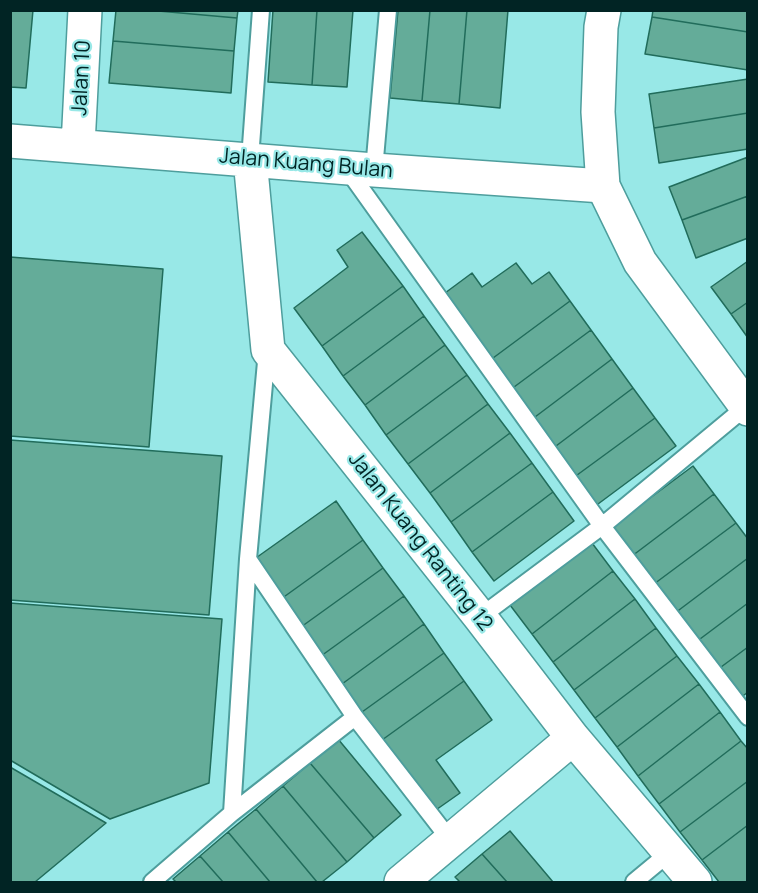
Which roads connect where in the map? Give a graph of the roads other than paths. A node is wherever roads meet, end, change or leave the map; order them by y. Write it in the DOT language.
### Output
graph roads {
  1 [pos="85,10"];
  2 [pos="261,10"];
  3 [pos="388,10"];
  4 [pos="604,10"];
  5 [pos="10,141"];
  6 [pos="78,146"];
  7 [pos="250,159"];
  8 [pos="360,169"];
  9 [pos="603,186"];
  10 [pos="268,350"];
  11 [pos="747,407"];
  12 [pos="602,526"];
  13 [pos="248,559"];
  14 [pos="480,617"];
  15 [pos="356,717"];
  16 [pos="747,717"];
  17 [pos="573,738"];
  18 [pos="232,813"];
  19 [pos="451,841"];
  20 [pos="669,853"];
  21 [pos="152,882"];
  22 [pos="401,882"];
  23 [pos="634,882"];
  24 [pos="695,882"];
  1 -- 6 [label="street, Jalan 10"];
  2 -- 7 [label="lane"];
  3 -- 8 [label="lane"];
  4 -- 9 [label="street"];
  5 -- 6 [label="street, Jalan Kuang Bulan"];
  6 -- 7 [label="street, Jalan Kuang Bulan"];
  7 -- 8 [label="street, Jalan Kuang Bulan"];
  7 -- 10 [label="street"];
  8 -- 9 [label="street, Jalan Kuang Bulan"];
  8 -- 12 [label="lane"];
  9 -- 11 [label="street"];
  10 -- 13 [label="lane"];
  10 -- 14 [label="street, Jalan Kuang Ranting 12"];
  11 -- 12 [label="lane"];
  12 -- 14 [label="lane"];
  12 -- 16 [label="lane"];
  13 -- 15 [label="lane"];
  13 -- 18 [label="lane"];
  14 -- 17 [label="street, Jalan Kuang Ranting 12"];
  15 -- 18 [label="lane"];
  15 -- 19 [label="lane"];
  17 -- 19 [label="street"];
  17 -- 20 [label="street, Jalan Kuang Ranting 12"];
  18 -- 21 [label="lane"];
  19 -- 22 [label="street"];
  20 -- 23 [label="lane"];
  20 -- 24 [label="street, Jalan Kuang Ranting 12"];
}
